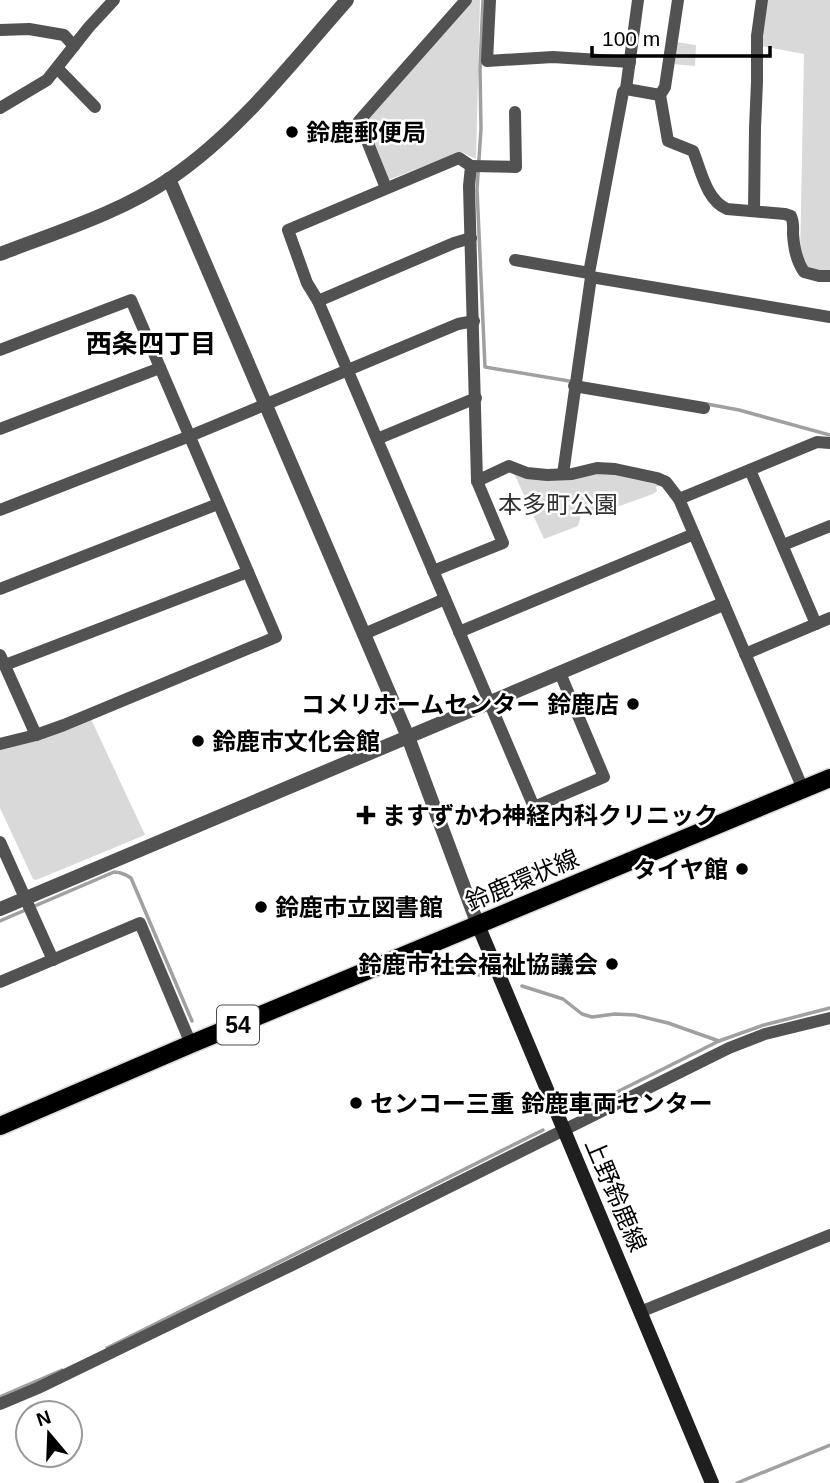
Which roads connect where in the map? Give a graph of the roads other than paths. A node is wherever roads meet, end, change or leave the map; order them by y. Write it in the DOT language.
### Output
graph roads {
  1 [pos="114,0"];
  2 [pos="346,0"];
  3 [pos="466,0"];
  4 [pos="490,0"];
  5 [pos="638,0"];
  6 [pos="678,0"];
  7 [pos="762,0"];
  8 [pos="0,30"];
  9 [pos="74,46"];
  10 [pos="631,62"];
  11 [pos="57,68"];
  12 [pos="626,89"];
  13 [pos="660,95"];
  14 [pos="95,107"];
  15 [pos="0,108"];
  16 [pos="515,112"];
  17 [pos="471,166"];
  18 [pos="169,179"];
  19 [pos="386,188"];
  20 [pos="754,211"];
  21 [pos="471,238"];
  22 [pos="0,254"];
  23 [pos="515,260"];
  24 [pos="590,275"];
  25 [pos="830,276"];
  26 [pos="318,300"];
  27 [pos="830,317"];
  28 [pos="474,321"];
  29 [pos="0,349"];
  30 [pos="160,368"];
  31 [pos="347,371"];
  32 [pos="575,382"];
  33 [pos="476,398"];
  34 [pos="266,405"];
  35 [pos="704,408"];
  36 [pos="0,429"];
  37 [pos="190,436"];
  38 [pos="377,439"];
  39 [pos="830,443"];
  40 [pos="750,470"];
  41 [pos="563,474"];
  42 [pos="477,481"];
  43 [pos="679,499"];
  44 [pos="218,504"];
  45 [pos="0,510"];
  46 [pos="830,526"];
  47 [pos="694,534"];
  48 [pos="782,545"];
  49 [pos="433,571"];
  50 [pos="248,572"];
  51 [pos="0,589"];
  52 [pos="445,599"];
  53 [pos="723,604"];
  54 [pos="830,618"];
  55 [pos="816,624"];
  56 [pos="459,632"];
  57 [pos="364,634"];
  58 [pos="745,654"];
  59 [pos="2,660"];
  60 [pos="560,673"];
  61 [pos="489,702"];
  62 [pos="36,735"];
  63 [pos="408,737"];
  64 [pos="0,744"];
  65 [pos="830,778"];
  66 [pos="803,789"];
  67 [pos="0,842"];
  68 [pos="26,899"];
  69 [pos="0,909"];
  70 [pos="478,925"];
  71 [pos="53,960"];
  72 [pos="0,982"];
  73 [pos="830,1018"];
  74 [pos="191,1044"];
  75 [pos="0,1126"];
  76 [pos="564,1129"];
  77 [pos="830,1235"];
  78 [pos="640,1312"];
  79 [pos="0,1404"];
  80 [pos="712,1483"];
  1 -- 9 [label="street"];
  2 -- 18 [label="street"];
  3 -- 19 [label="street"];
  4 -- 10 [label="street"];
  5 -- 10 [label="street"];
  6 -- 13 [label="street"];
  7 -- 20 [label="street"];
  8 -- 9 [label="street"];
  9 -- 11 [label="street"];
  10 -- 12 [label="street"];
  11 -- 14 [label="street"];
  11 -- 15 [label="street"];
  12 -- 13 [label="street"];
  12 -- 24 [label="street"];
  13 -- 20 [label="street"];
  16 -- 17 [label="street"];
  17 -- 19 [label="street"];
  17 -- 21 [label="street"];
  18 -- 22 [label="street"];
  18 -- 34 [label="street"];
  19 -- 26 [label="street"];
  20 -- 25 [label="street"];
  21 -- 26 [label="street"];
  21 -- 28 [label="street"];
  23 -- 24 [label="street"];
  24 -- 27 [label="street"];
  24 -- 32 [label="street"];
  26 -- 31 [label="street"];
  28 -- 31 [label="street"];
  28 -- 33 [label="street"];
  29 -- 30 [label="street"];
  30 -- 36 [label="street"];
  30 -- 37 [label="street"];
  31 -- 34 [label="street"];
  31 -- 38 [label="street"];
  32 -- 35 [label="street"];
  32 -- 41 [label="street"];
  33 -- 38 [label="street"];
  33 -- 42 [label="street"];
  34 -- 37 [label="street"];
  34 -- 57 [label="street"];
  37 -- 44 [label="street"];
  37 -- 45 [label="street"];
  38 -- 49 [label="street"];
  39 -- 40 [label="street"];
  40 -- 43 [label="street"];
  40 -- 48 [label="street"];
  41 -- 42 [label="street"];
  41 -- 43 [label="street"];
  42 -- 49 [label="street"];
  43 -- 47 [label="street"];
  44 -- 50 [label="street"];
  44 -- 51 [label="street"];
  46 -- 48 [label="street"];
  47 -- 53 [label="street"];
  47 -- 56 [label="street"];
  48 -- 55 [label="street"];
  49 -- 52 [label="street"];
  50 -- 59 [label="street"];
  50 -- 62 [label="street"];
  52 -- 56 [label="street"];
  52 -- 57 [label="street"];
  53 -- 58 [label="street"];
  53 -- 60 [label="street"];
  54 -- 55 [label="street"];
  55 -- 58 [label="street"];
  56 -- 61 [label="street"];
  57 -- 63 [label="street"];
  58 -- 66 [label="street"];
  59 -- 62 [label="street"];
  60 -- 61 [label="street"];
  60 -- 61 [label="street"];
  61 -- 63 [label="street"];
  62 -- 64 [label="street"];
  63 -- 68 [label="street"];
  63 -- 70 [label="street"];
  65 -- 66 [label="main road, 鈴鹿環状線 / 54"];
  66 -- 70 [label="main road, 鈴鹿環状線 / 54"];
  67 -- 68 [label="street"];
  68 -- 69 [label="street"];
  68 -- 71 [label="street"];
  70 -- 74 [label="main road, 鈴鹿環状線 / 54"];
  70 -- 76 [label="main road, 上野鈴鹿線"];
  71 -- 72 [label="street"];
  71 -- 74 [label="street"];
  73 -- 76 [label="street"];
  74 -- 75 [label="main road, 鈴鹿環状線 / 54"];
  76 -- 78 [label="main road, 上野鈴鹿線"];
  76 -- 79 [label="street"];
  77 -- 78 [label="street"];
  78 -- 80 [label="main road, 上野鈴鹿線"];
}
